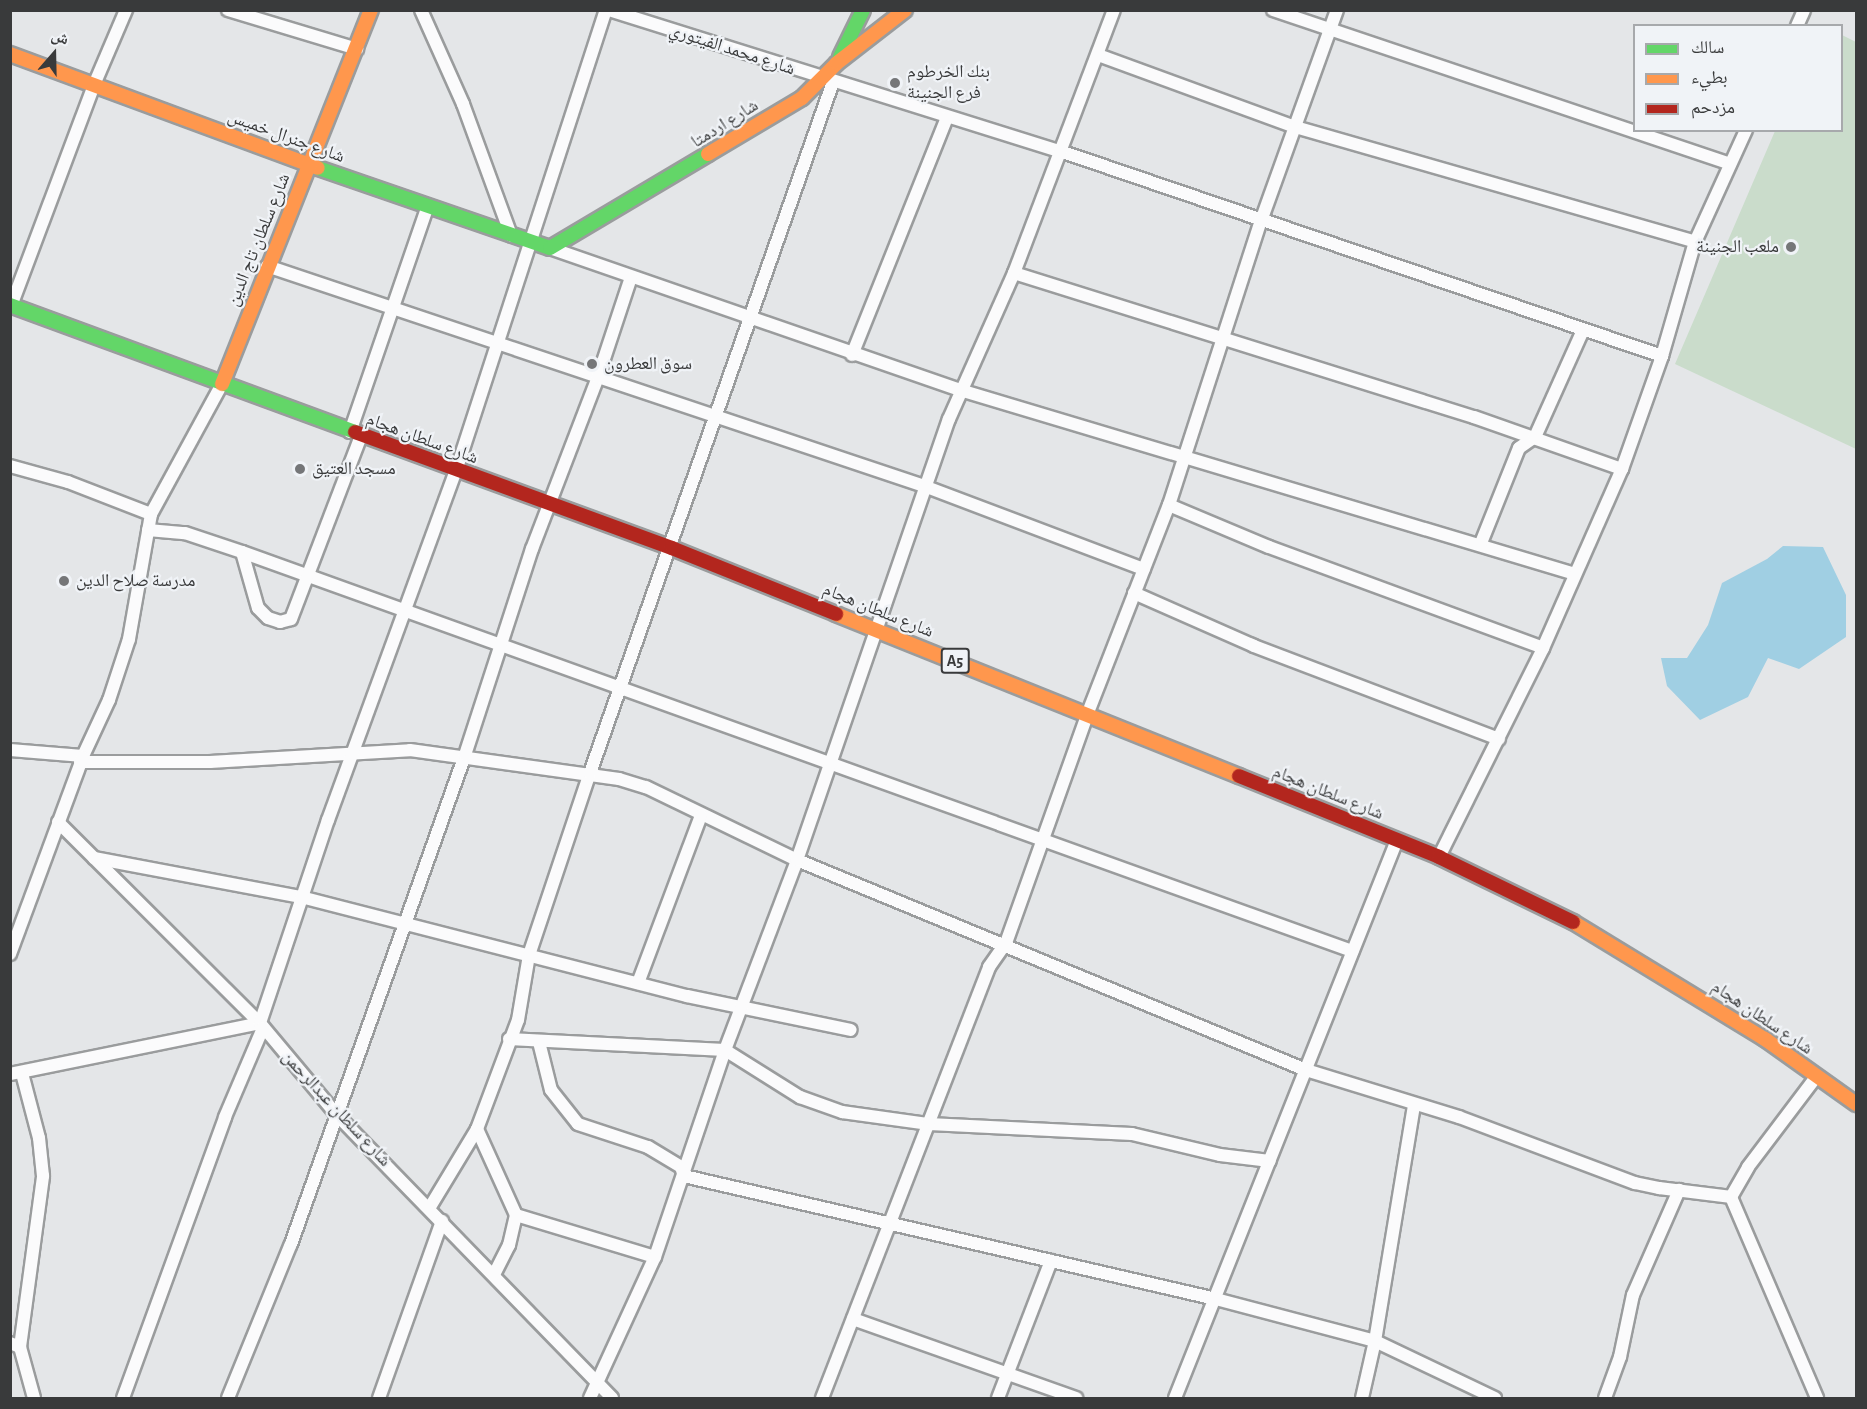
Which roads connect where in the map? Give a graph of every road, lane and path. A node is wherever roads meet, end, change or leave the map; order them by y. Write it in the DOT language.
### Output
graph roads {
  1 [pos="126,10"];
  2 [pos="228,10"];
  3 [pos="371,10"];
  4 [pos="421,10"];
  5 [pos="607,10"];
  6 [pos="863,10"];
  7 [pos="905,10"];
  8 [pos="1114,10"];
  9 [pos="1273,10"];
  10 [pos="1337,10"];
  11 [pos="1804,10"];
  12 [pos="1798,24"];
  13 [pos="1329,30"];
  14 [pos="357,49"];
  15 [pos="10,54"];
  16 [pos="1098,56"];
  17 [pos="837,63"];
  18 [pos="827,80"];
  19 [pos="94,85"];
  20 [pos="947,117"];
  21 [pos="1295,127"];
  22 [pos="1633,132"];
  23 [pos="1634,132"];
  24 [pos="1745,132"];
  25 [pos="1060,151"];
  26 [pos="1730,164"];
  27 [pos="308,165"];
  28 [pos="426,207"];
  29 [pos="1261,221"];
  30 [pos="511,235"];
  31 [pos="532,242"];
  32 [pos="1695,242"];
  33 [pos="550,248"];
  34 [pos="267,266"];
  35 [pos="1014,273"];
  36 [pos="631,277"];
  37 [pos="11,305"];
  38 [pos="393,310"];
  39 [pos="752,320"];
  40 [pos="1583,330"];
  41 [pos="1222,337"];
  42 [pos="498,344"];
  43 [pos="852,355"];
  44 [pos="1662,356"];
  45 [pos="598,377"];
  46 [pos="222,384"];
  47 [pos="960,390"];
  48 [pos="717,418"];
  49 [pos="355,434"];
  50 [pos="1535,437"];
  51 [pos="1184,459"];
  52 [pos="10,466"];
  53 [pos="1622,469"];
  54 [pos="456,471"];
  55 [pos="924,486"];
  56 [pos="550,504"];
  57 [pos="1169,505"];
  58 [pos="151,514"];
  59 [pos="148,530"];
  60 [pos="1481,543"];
  61 [pos="672,548"];
  62 [pos="242,552"];
  63 [pos="1144,569"];
  64 [pos="1575,574"];
  65 [pos="310,578"];
  66 [pos="1134,593"];
  67 [pos="403,612"];
  68 [pos="878,630"];
  69 [pos="500,646"];
  70 [pos="1543,648"];
  71 [pos="621,689"];
  72 [pos="1087,715"];
  73 [pos="1499,739"];
  74 [pos="10,750"];
  75 [pos="465,755"];
  76 [pos="351,756"];
  77 [pos="82,759"];
  78 [pos="830,763"];
  79 [pos="590,773"];
  80 [pos="701,815"];
  81 [pos="58,822"];
  82 [pos="1044,838"];
  83 [pos="1397,840"];
  84 [pos="1439,857"];
  85 [pos="93,858"];
  86 [pos="797,860"];
  87 [pos="302,897"];
  88 [pos="403,922"];
  89 [pos="1006,943"];
  90 [pos="1352,951"];
  91 [pos="10,954"];
  92 [pos="529,955"];
  93 [pos="638,982"];
  94 [pos="741,1008"];
  95 [pos="262,1026"];
  96 [pos="851,1030"];
  97 [pos="509,1039"];
  98 [pos="539,1042"];
  99 [pos="725,1050"];
  100 [pos="1306,1070"];
  101 [pos="16,1074"];
  102 [pos="1816,1077"];
  103 [pos="1857,1104"];
  104 [pos="1414,1106"];
  105 [pos="336,1114"];
  106 [pos="929,1124"];
  107 [pos="477,1129"];
  108 [pos="1270,1161"];
  109 [pos="684,1176"];
  110 [pos="1679,1190"];
  111 [pos="1731,1197"];
  112 [pos="430,1207"];
  113 [pos="516,1215"];
  114 [pos="442,1221"];
  115 [pos="890,1222"];
  116 [pos="655,1257"];
  117 [pos="1051,1261"];
  118 [pos="494,1274"];
  119 [pos="1216,1299"];
  120 [pos="853,1319"];
  121 [pos="1375,1341"];
  122 [pos="15,1345"];
  123 [pos="1006,1374"];
  124 [pos="596,1384"];
  125 [pos="34,1398"];
  126 [pos="123,1398"];
  127 [pos="228,1398"];
  128 [pos="379,1398"];
  129 [pos="590,1398"];
  130 [pos="612,1398"];
  131 [pos="822,1398"];
  132 [pos="998,1398"];
  133 [pos="1076,1398"];
  134 [pos="1175,1398"];
  135 [pos="1362,1398"];
  136 [pos="1495,1398"];
  137 [pos="1605,1398"];
  138 [pos="1817,1398"];
  1 -- 19 [label="street"];
  2 -- 14 [label="street"];
  3 -- 14 [label="main road, شارع سلطان تاج الدين"];
  4 -- 30 [label="street"];
  5 -- 18 [label="street, شارع محمد الفيتوري"];
  5 -- 31 [label="street"];
  6 -- 17 [label="main road"];
  7 -- 17 [label="main road, شارع اردمتا"];
  8 -- 16 [label="street"];
  9 -- 13 [label="street"];
  10 -- 13 [label="street"];
  11 -- 12 [label="street"];
  13 -- 21 [label="street"];
  13 -- 22 [label="street"];
  14 -- 27 [label="main road, شارع سلطان تاج الدين"];
  15 -- 19 [label="main road, شارع جنرال خميس"];
  16 -- 21 [label="street"];
  16 -- 25 [label="street"];
  17 -- 18 [label="main road, شارع اردمتا"];
  18 -- 20 [label="street, شارع محمد الفيتوري"];
  18 -- 33 [label="main road, شارع اردمتا"];
  18 -- 39 [label="street"];
  19 -- 27 [label="main road, شارع جنرال خميس"];
  19 -- 37 [label="street"];
  20 -- 25 [label="street, شارع محمد الفيتوري"];
  20 -- 43 [label="street"];
  21 -- 29 [label="street"];
  21 -- 32 [label="street"];
  23 -- 26 [label="street"];
  24 -- 26 [label="street"];
  25 -- 29 [label="street, شارع محمد الفيتوري"];
  25 -- 35 [label="street"];
  26 -- 32 [label="street"];
  27 -- 28 [label="main road, شارع جنرال خميس"];
  27 -- 34 [label="main road, شارع سلطان تاج الدين"];
  28 -- 30 [label="main road, شارع جنرال خميس"];
  28 -- 38 [label="street"];
  29 -- 40 [label="street, شارع محمد الفيتوري"];
  29 -- 41 [label="street"];
  30 -- 31 [label="main road, شارع جنرال خميس"];
  31 -- 33 [label="main road, شارع جنرال خميس"];
  31 -- 42 [label="street"];
  32 -- 44 [label="street"];
  33 -- 36 [label="street"];
  34 -- 38 [label="street"];
  34 -- 46 [label="main road, شارع سلطان تاج الدين"];
  35 -- 41 [label="street"];
  35 -- 47 [label="street"];
  36 -- 39 [label="street"];
  36 -- 45 [label="street"];
  37 -- 46 [label="main road, شارع سلطان هجام / A5"];
  38 -- 42 [label="street"];
  38 -- 49 [label="street"];
  39 -- 43 [label="street"];
  39 -- 48 [label="street"];
  40 -- 44 [label="street, شارع محمد الفيتوري"];
  40 -- 50 [label="street"];
  41 -- 50 [label="street"];
  41 -- 51 [label="street"];
  42 -- 45 [label="street"];
  42 -- 54 [label="street"];
  43 -- 47 [label="street"];
  44 -- 53 [label="street"];
  45 -- 48 [label="street"];
  45 -- 56 [label="street"];
  46 -- 49 [label="main road, شارع سلطان هجام / A5"];
  46 -- 58 [label="street"];
  47 -- 51 [label="street"];
  47 -- 55 [label="street"];
  48 -- 55 [label="street"];
  48 -- 61 [label="street"];
  49 -- 54 [label="main road, شارع سلطان هجام / A5"];
  49 -- 65 [label="street"];
  50 -- 53 [label="street"];
  50 -- 60 [label="street"];
  51 -- 57 [label="street"];
  51 -- 60 [label="street"];
  52 -- 58 [label="street"];
  53 -- 64 [label="street"];
  54 -- 56 [label="main road, شارع سلطان هجام / A5"];
  54 -- 67 [label="street"];
  55 -- 63 [label="street"];
  55 -- 68 [label="street"];
  56 -- 61 [label="main road, شارع سلطان هجام / A5"];
  56 -- 69 [label="street"];
  57 -- 63 [label="street"];
  57 -- 70 [label="street"];
  58 -- 59 [label="street"];
  59 -- 62 [label="street"];
  59 -- 77 [label="street"];
  60 -- 64 [label="street"];
  61 -- 68 [label="main road, شارع سلطان هجام / A5"];
  61 -- 71 [label="street"];
  62 -- 65 [label="street"];
  62 -- 65 [label="street"];
  63 -- 66 [label="street"];
  64 -- 70 [label="street"];
  65 -- 67 [label="street"];
  66 -- 72 [label="street"];
  66 -- 73 [label="street"];
  67 -- 69 [label="street"];
  67 -- 76 [label="street"];
  68 -- 72 [label="main road, شارع سلطان هجام / A5"];
  68 -- 78 [label="street"];
  69 -- 71 [label="street"];
  69 -- 75 [label="street"];
  70 -- 73 [label="street"];
  71 -- 78 [label="street"];
  71 -- 79 [label="street"];
  72 -- 82 [label="street"];
  72 -- 83 [label="main road, شارع سلطان هجام / A5"];
  73 -- 84 [label="street"];
  74 -- 77 [label="street"];
  75 -- 76 [label="street"];
  75 -- 79 [label="street"];
  75 -- 88 [label="street"];
  76 -- 77 [label="street"];
  76 -- 87 [label="street"];
  77 -- 81 [label="street"];
  78 -- 82 [label="street"];
  78 -- 86 [label="street"];
  79 -- 80 [label="street"];
  79 -- 92 [label="street"];
  80 -- 86 [label="street"];
  80 -- 93 [label="street"];
  81 -- 85 [label="street, شارع سلطان عبدالرحمن"];
  81 -- 91 [label="street"];
  82 -- 89 [label="street"];
  82 -- 90 [label="street"];
  83 -- 84 [label="main road, شارع سلطان هجام / A5"];
  83 -- 90 [label="street"];
  84 -- 102 [label="main road, شارع سلطان هجام / A5"];
  85 -- 87 [label="street"];
  85 -- 95 [label="street, شارع سلطان عبدالرحمن"];
  86 -- 89 [label="street"];
  86 -- 94 [label="street"];
  87 -- 88 [label="street"];
  87 -- 95 [label="street"];
  88 -- 92 [label="street"];
  88 -- 105 [label="street"];
  89 -- 100 [label="street"];
  89 -- 106 [label="street"];
  90 -- 100 [label="street"];
  92 -- 93 [label="street"];
  92 -- 97 [label="street"];
  93 -- 94 [label="street"];
  94 -- 96 [label="street"];
  94 -- 99 [label="street"];
  95 -- 101 [label="street"];
  95 -- 105 [label="street, شارع سلطان عبدالرحمن"];
  95 -- 126 [label="street"];
  97 -- 98 [label="street"];
  97 -- 107 [label="street"];
  98 -- 99 [label="street"];
  98 -- 109 [label="street"];
  99 -- 106 [label="street"];
  99 -- 109 [label="street"];
  100 -- 104 [label="street"];
  100 -- 108 [label="street"];
  101 -- 122 [label="street"];
  102 -- 103 [label="main road, شارع سلطان هجام / A5"];
  102 -- 111 [label="street"];
  104 -- 110 [label="street"];
  104 -- 121 [label="street"];
  105 -- 112 [label="street, شارع سلطان عبدالرحمن"];
  105 -- 127 [label="street"];
  106 -- 108 [label="street"];
  106 -- 115 [label="street"];
  107 -- 112 [label="street"];
  107 -- 113 [label="street"];
  108 -- 119 [label="street"];
  109 -- 115 [label="street"];
  109 -- 116 [label="street"];
  110 -- 111 [label="street"];
  110 -- 137 [label="street"];
  111 -- 138 [label="street"];
  112 -- 114 [label="street, شارع سلطان عبدالرحمن"];
  113 -- 116 [label="street"];
  113 -- 118 [label="street"];
  114 -- 118 [label="street, شارع سلطان عبدالرحمن"];
  114 -- 128 [label="street"];
  115 -- 117 [label="street"];
  115 -- 120 [label="street"];
  116 -- 124 [label="street"];
  117 -- 119 [label="street"];
  117 -- 123 [label="street"];
  118 -- 124 [label="street, شارع سلطان عبدالرحمن"];
  119 -- 121 [label="street"];
  119 -- 134 [label="street"];
  120 -- 123 [label="street"];
  120 -- 131 [label="street"];
  121 -- 135 [label="street"];
  121 -- 136 [label="street"];
  122 -- 125 [label="street"];
  123 -- 132 [label="street"];
  123 -- 133 [label="street"];
  124 -- 129 [label="street"];
  124 -- 130 [label="street, شارع سلطان عبدالرحمن"];
}
